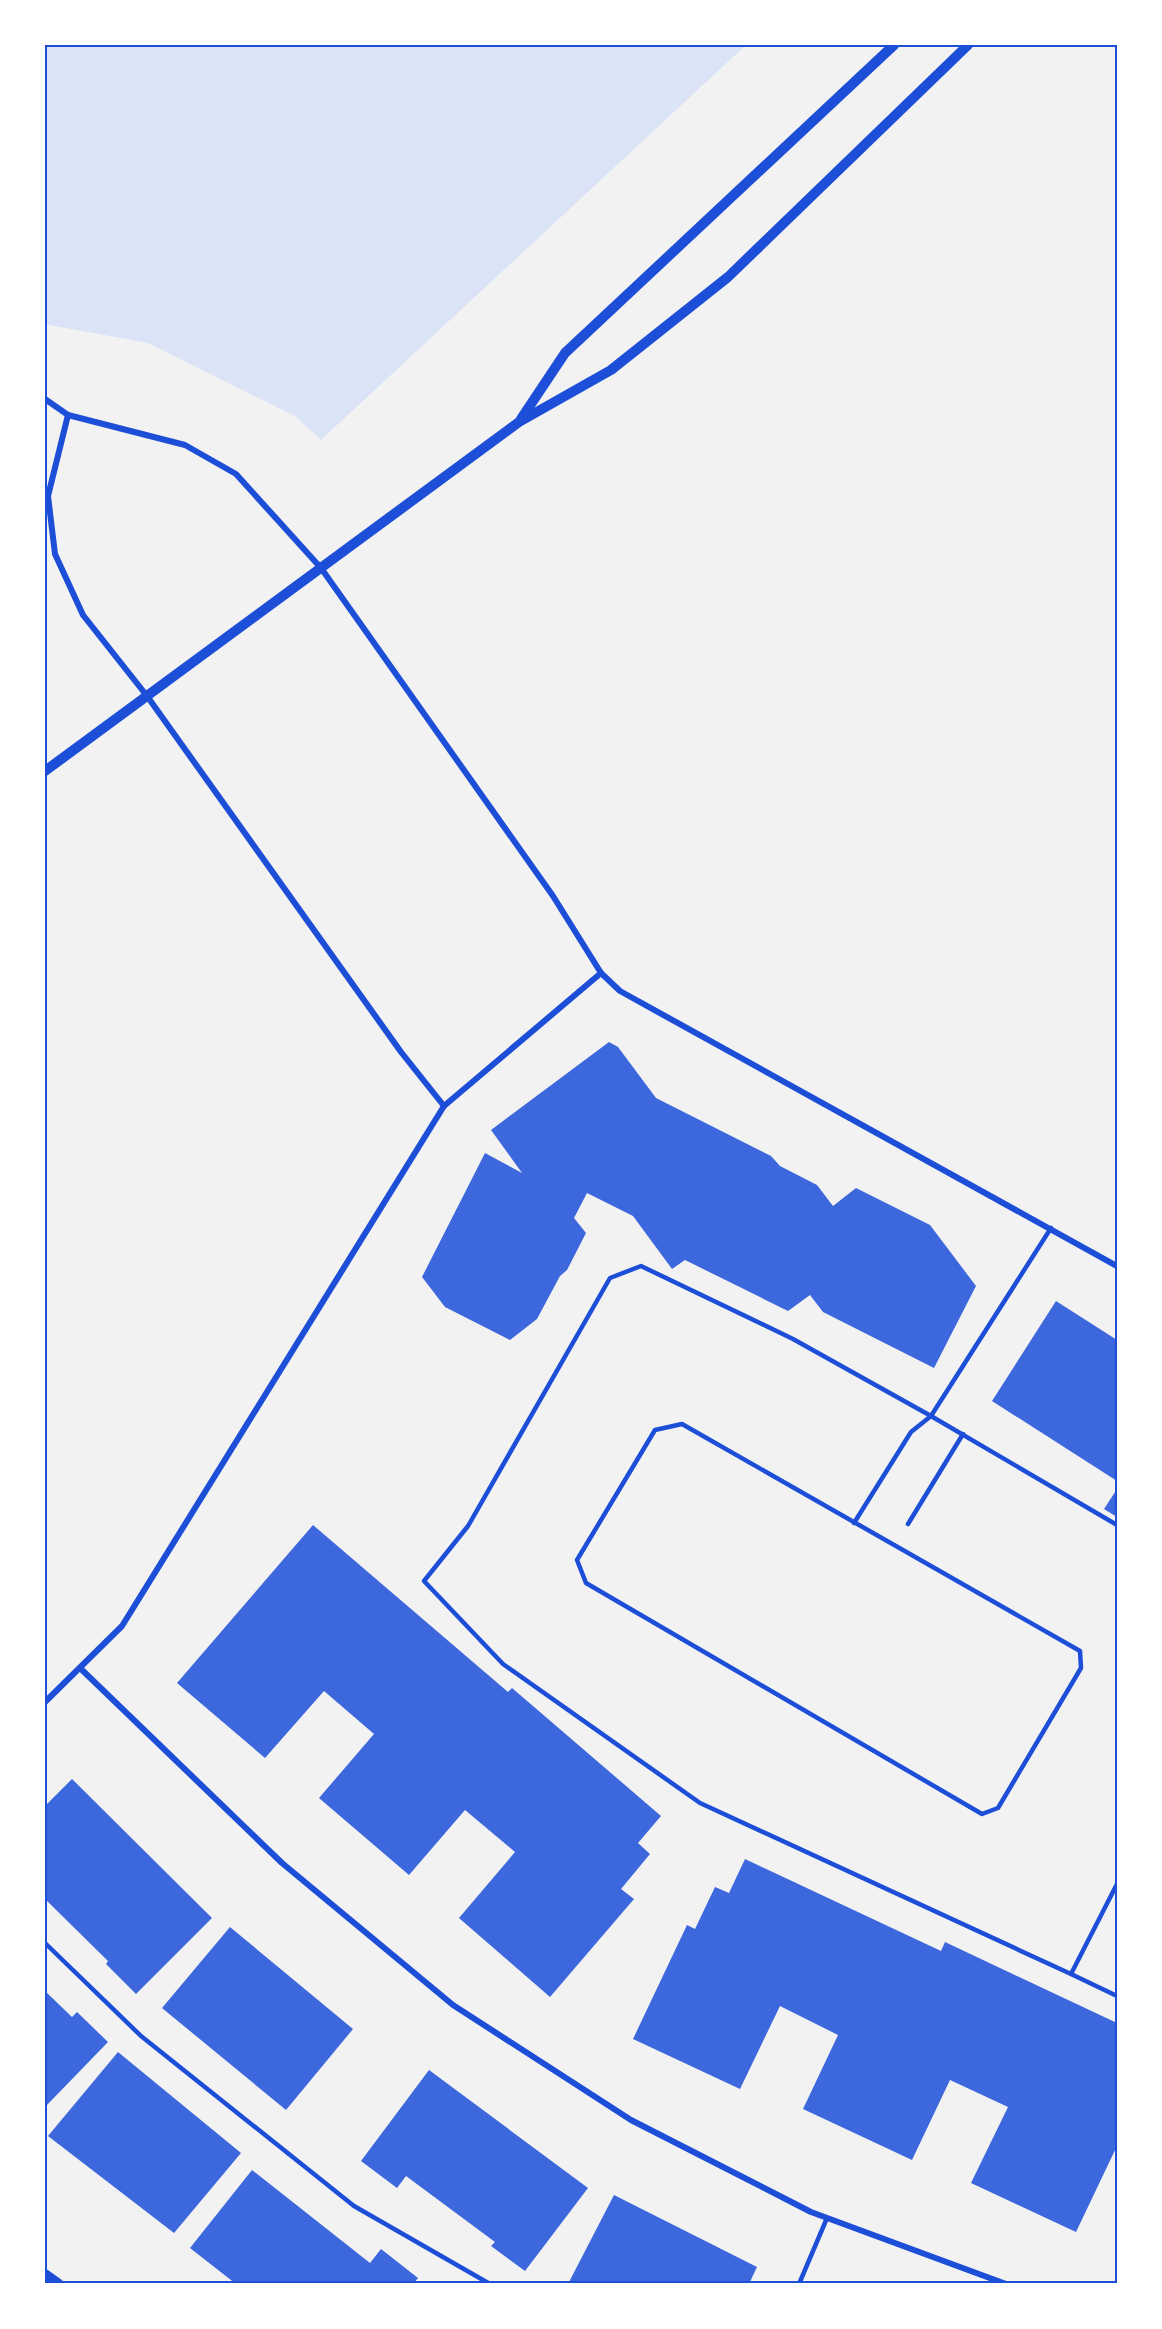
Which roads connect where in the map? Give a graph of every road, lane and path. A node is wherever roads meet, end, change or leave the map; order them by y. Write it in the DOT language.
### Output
graph roads {
  1 [pos="894,45"];
  2 [pos="968,45"];
  3 [pos="45,399"];
  4 [pos="68,415"];
  5 [pos="519,422"];
  6 [pos="321,568"];
  7 [pos="147,696"];
  8 [pos="45,771"];
  9 [pos="601,973"];
  10 [pos="444,1106"];
  11 [pos="1051,1228"];
  12 [pos="1117,1266"];
  13 [pos="931,1416"];
  14 [pos="963,1434"];
  15 [pos="854,1523"];
  16 [pos="908,1524"];
  17 [pos="1117,1525"];
  18 [pos="80,1668"];
  19 [pos="45,1702"];
  20 [pos="1117,1884"];
  21 [pos="45,1943"];
  22 [pos="1071,1974"];
  23 [pos="1117,1996"];
  24 [pos="826,2218"];
  25 [pos="45,2274"];
  26 [pos="58,2284"];
  27 [pos="490,2284"];
  28 [pos="799,2284"];
  29 [pos="1006,2284"];
  1 -- 5 [label="street"];
  2 -- 5 [label="street"];
  3 -- 4 [label="street"];
  4 -- 6 [label="street"];
  4 -- 7 [label="street"];
  5 -- 6 [label="street"];
  6 -- 7 [label="street"];
  6 -- 9 [label="street"];
  7 -- 8 [label="street"];
  7 -- 10 [label="street"];
  9 -- 10 [label="street"];
  9 -- 11 [label="street"];
  10 -- 18 [label="street"];
  11 -- 12 [label="street"];
  11 -- 13 [label="lane"];
  13 -- 14 [label="lane"];
  13 -- 15 [label="lane"];
  13 -- 22 [label="lane"];
  14 -- 16 [label="lane"];
  14 -- 17 [label="lane"];
  15 -- 15 [label="lane"];
  18 -- 19 [label="street"];
  18 -- 24 [label="street"];
  20 -- 22 [label="lane"];
  21 -- 27 [label="lane"];
  22 -- 23 [label="lane"];
  24 -- 28 [label="lane"];
  24 -- 29 [label="street"];
  25 -- 26 [label="street"];
}
